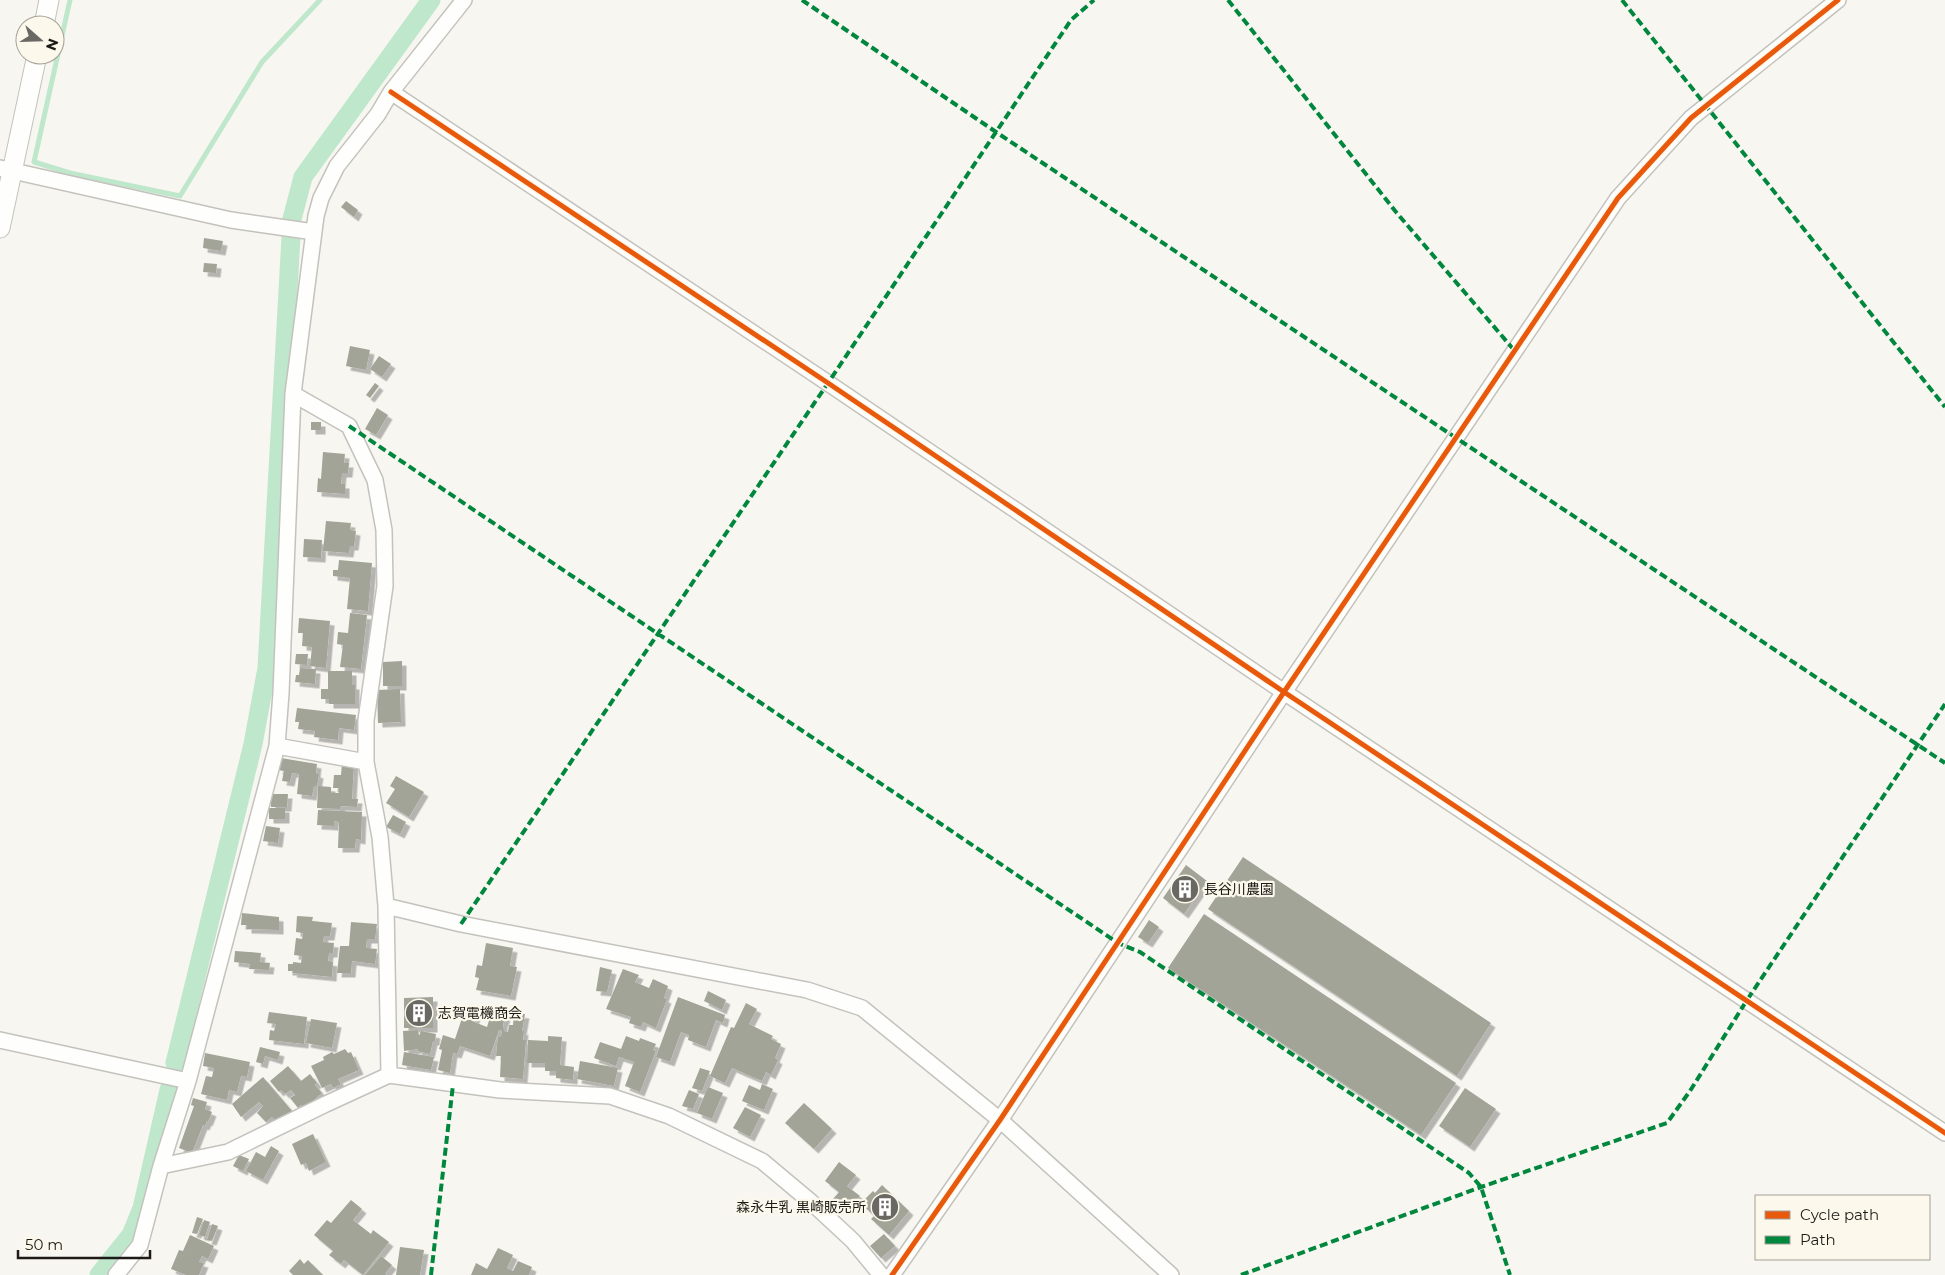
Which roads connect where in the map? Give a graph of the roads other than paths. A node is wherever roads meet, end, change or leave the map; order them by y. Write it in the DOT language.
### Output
graph roads {
  1 [pos="49,0"];
  2 [pos="464,0"];
  3 [pos="1838,0"];
  4 [pos="46,15"];
  5 [pos="34,65"];
  6 [pos="391,92"];
  7 [pos="6,169"];
  8 [pos="0,228"];
  9 [pos="314,232"];
  10 [pos="293,394"];
  11 [pos="1284,692"];
  12 [pos="278,746"];
  13 [pos="366,762"];
  14 [pos="386,906"];
  15 [pos="0,1040"];
  16 [pos="390,1075"];
  17 [pos="188,1081"];
  18 [pos="1000,1120"];
  19 [pos="1945,1133"];
  20 [pos="161,1166"];
  21 [pos="116,1275"];
  22 [pos="881,1275"];
  23 [pos="892,1275"];
  24 [pos="1171,1275"];
  1 -- 4 [label="street"];
  2 -- 6 [label="street"];
  3 -- 11 [label="street"];
  5 -- 7 [label="street"];
  6 -- 9 [label="street"];
  6 -- 11 [label="street"];
  7 -- 8 [label="street"];
  7 -- 9 [label="street"];
  9 -- 10 [label="street"];
  10 -- 12 [label="street"];
  10 -- 13 [label="street"];
  11 -- 18 [label="street"];
  11 -- 19 [label="street"];
  12 -- 13 [label="street"];
  12 -- 17 [label="street"];
  13 -- 14 [label="street"];
  14 -- 16 [label="street"];
  14 -- 18 [label="street"];
  15 -- 17 [label="street"];
  16 -- 20 [label="street"];
  16 -- 22 [label="street"];
  17 -- 20 [label="street"];
  18 -- 23 [label="street"];
  18 -- 24 [label="street"];
  20 -- 21 [label="street"];
}
